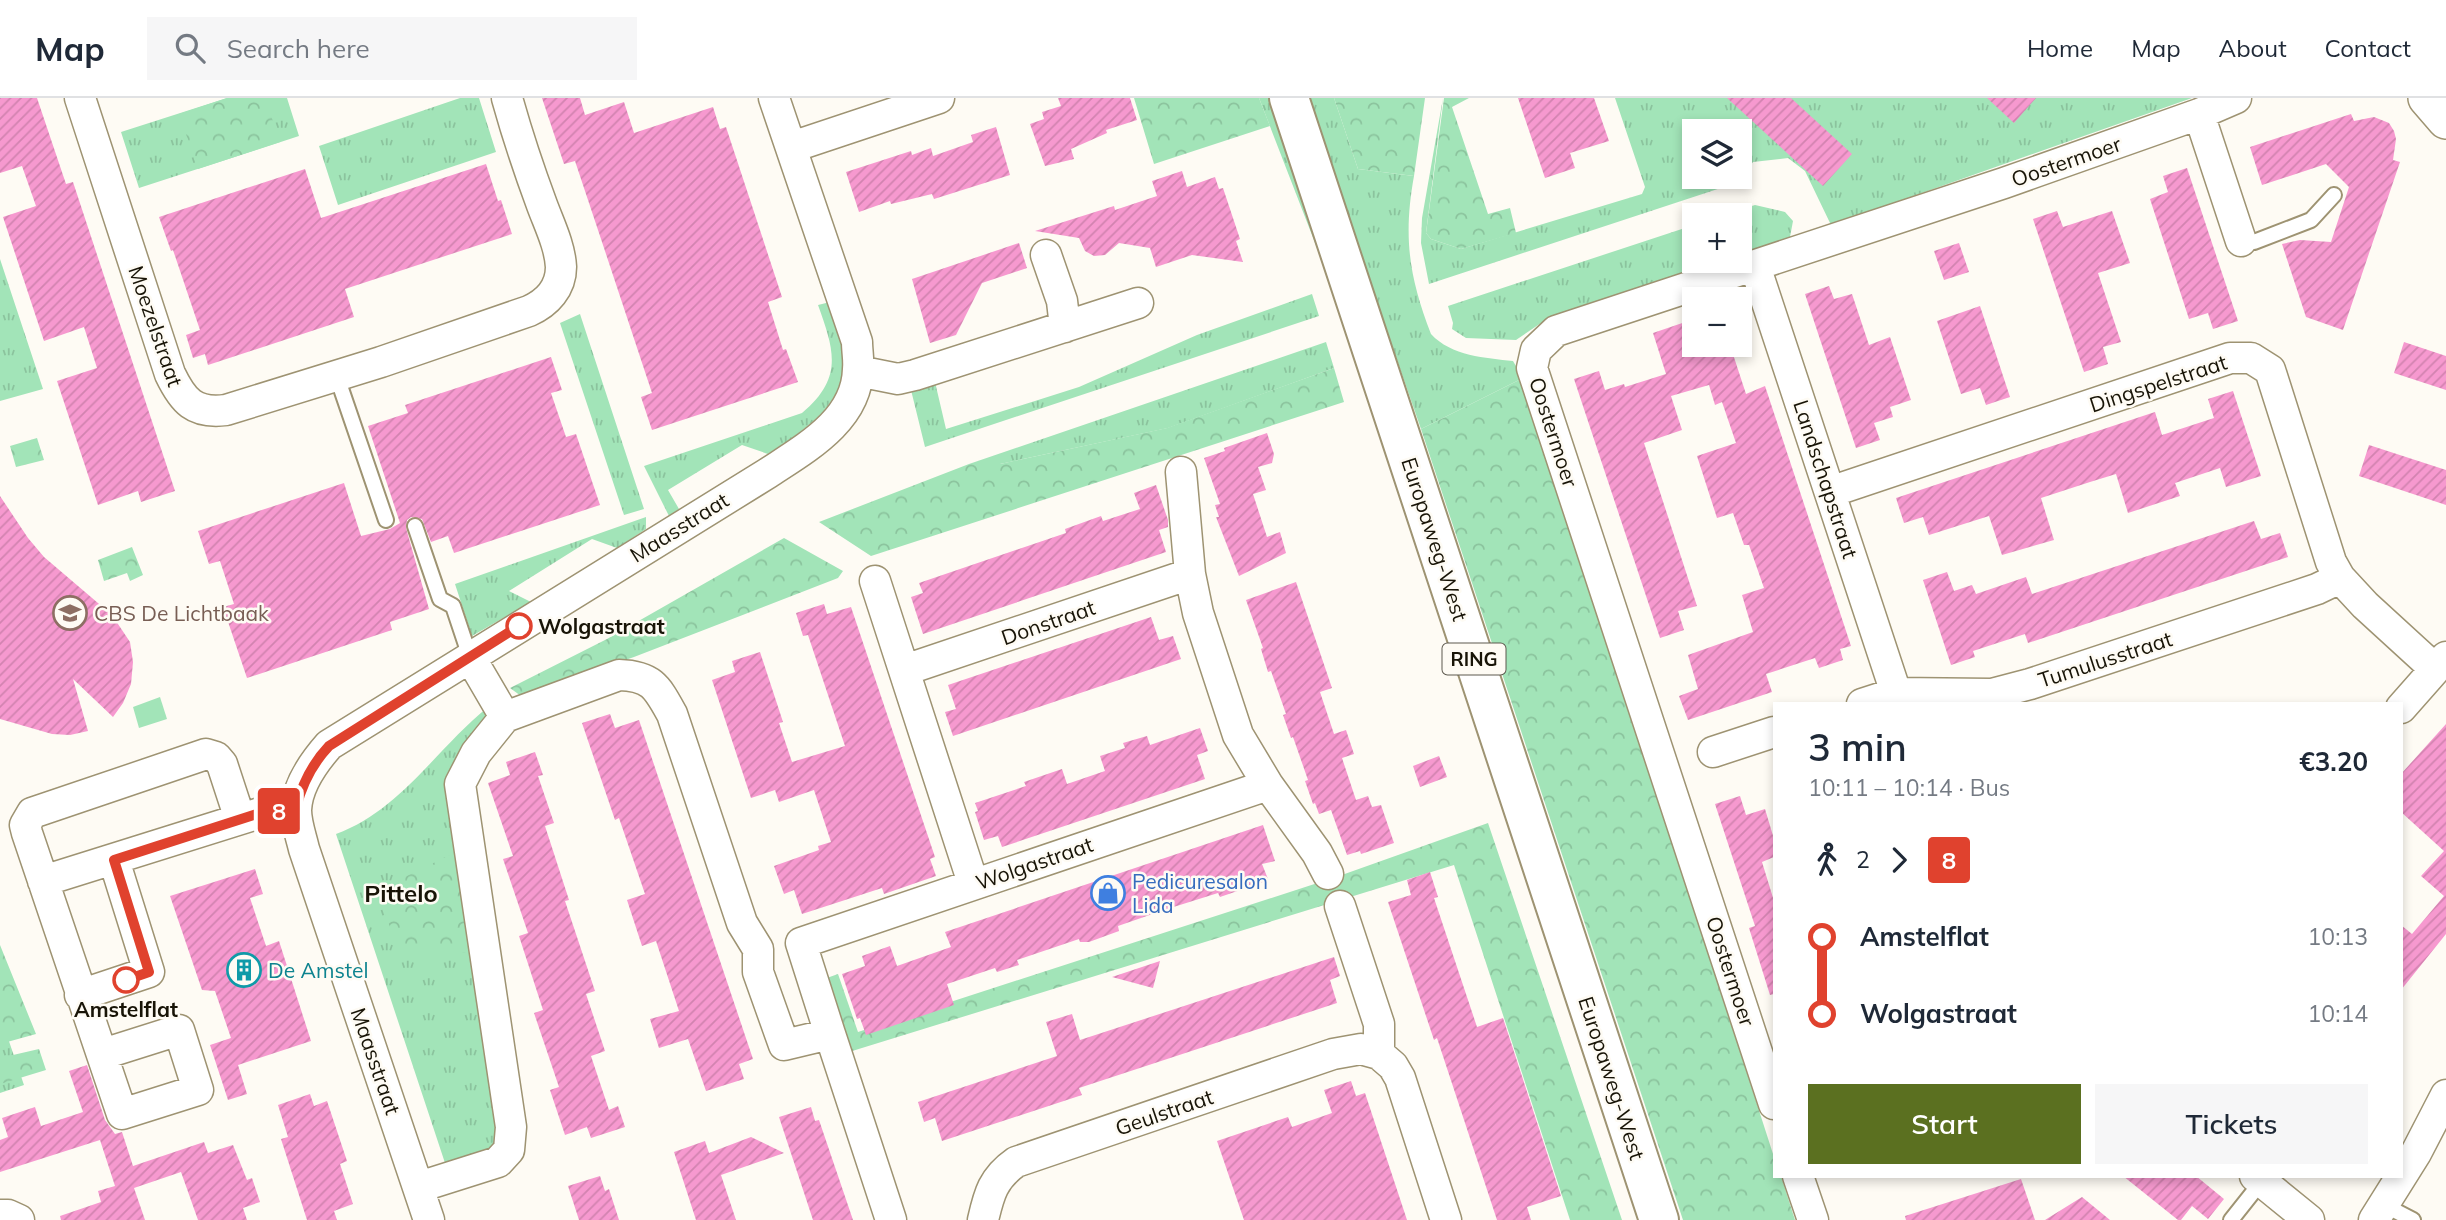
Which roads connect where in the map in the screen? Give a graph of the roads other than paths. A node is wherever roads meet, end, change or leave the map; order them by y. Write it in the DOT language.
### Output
graph roads {
  1 [pos="80,98"];
  2 [pos="506,98"];
  3 [pos="774,98"];
  4 [pos="939,98"];
  5 [pos="1289,98"];
  6 [pos="2236,98"];
  7 [pos="2427,98"];
  8 [pos="2199,114"];
  9 [pos="2446,120"];
  10 [pos="792,147"];
  11 [pos="2333,195"];
  12 [pos="2241,241"];
  13 [pos="1046,255"];
  14 [pos="1755,266"];
  15 [pos="1138,303"];
  16 [pos="1065,327"];
  17 [pos="859,372"];
  18 [pos="336,374"];
  19 [pos="1181,472"];
  20 [pos="1830,492"];
  21 [pos="386,520"];
  22 [pos="415,526"];
  23 [pos="1190,574"];
  24 [pos="2340,578"];
  25 [pos="875,581"];
  26 [pos="470,657"];
  27 [pos="2441,663"];
  28 [pos="905,670"];
  29 [pos="1896,693"];
  30 [pos="1994,699"];
  31 [pos="1868,702"];
  32 [pos="2403,706"];
  33 [pos="505,717"];
  34 [pos="1773,732"];
  35 [pos="1713,752"];
  36 [pos="1268,785"];
  37 [pos="296,808"];
  38 [pos="240,819"];
  39 [pos="114,860"];
  40 [pos="1328,874"];
  41 [pos="43,881"];
  42 [pos="973,883"];
  43 [pos="1340,906"];
  44 [pos="802,943"];
  45 [pos="758,949"];
  46 [pos="80,995"];
  47 [pos="830,1034"];
  48 [pos="103,1054"];
  49 [pos="1379,1054"];
  50 [pos="2446,1095"];
  51 [pos="1773,1101"];
  52 [pos="2403,1174"];
  53 [pos="1799,1178"];
  54 [pos="2400,1178"];
  55 [pos="2259,1179"];
  56 [pos="419,1188"];
  57 [pos="2379,1212"];
  58 [pos="0,1215"];
  59 [pos="19,1220"];
  60 [pos="429,1220"];
  61 [pos="891,1220"];
  62 [pos="983,1220"];
  63 [pos="1446,1220"];
  64 [pos="1659,1220"];
  65 [pos="1813,1220"];
  66 [pos="2231,1220"];
  67 [pos="2309,1220"];
  68 [pos="2413,1220"];
  1 -- 18 [label="street, Moezelstraat"];
  2 -- 18 [label="street, Moezelstraat"];
  3 -- 10 [label="street, Maasstraat"];
  4 -- 10 [label="street"];
  5 -- 64 [label="main road, Europaweg-West / RING"];
  6 -- 8 [label="street, Oostermoer"];
  7 -- 9 [label="street"];
  8 -- 12 [label="street"];
  8 -- 14 [label="street, Oostermoer"];
  10 -- 17 [label="street, Maasstraat"];
  11 -- 12 [label="lane"];
  13 -- 16 [label="street"];
  14 -- 20 [label="street, Landschapstraat"];
  14 -- 51 [label="street, Oostermoer"];
  15 -- 16 [label="street"];
  16 -- 17 [label="street"];
  17 -- 26 [label="street, Maasstraat"];
  18 -- 21 [label="lane"];
  19 -- 23 [label="street"];
  20 -- 24 [label="street, Dingspelstraat"];
  20 -- 29 [label="street, Landschapstraat"];
  22 -- 26 [label="lane"];
  23 -- 28 [label="street, Donstraat"];
  23 -- 36 [label="street"];
  24 -- 27 [label="street, Dingspelstraat"];
  24 -- 30 [label="street, Tumulusstraat"];
  25 -- 28 [label="street"];
  26 -- 33 [label="street"];
  26 -- 37 [label="street, Maasstraat"];
  27 -- 32 [label="street"];
  28 -- 42 [label="street"];
  29 -- 30 [label="street, Tumulusstraat"];
  29 -- 31 [label="street, Tumulusstraat"];
  33 -- 45 [label="street"];
  33 -- 56 [label="street"];
  34 -- 35 [label="street"];
  36 -- 40 [label="street"];
  36 -- 42 [label="street, Wolgastraat"];
  37 -- 38 [label="street"];
  37 -- 56 [label="street, Maasstraat"];
  38 -- 39 [label="street"];
  38 -- 41 [label="street"];
  39 -- 41 [label="street"];
  39 -- 46 [label="street"];
  41 -- 46 [label="street"];
  42 -- 44 [label="street, Wolgastraat"];
  43 -- 49 [label="street"];
  44 -- 45 [label="street, Wolgastraat"];
  44 -- 47 [label="street"];
  45 -- 47 [label="street"];
  46 -- 48 [label="street"];
  47 -- 61 [label="street"];
  49 -- 62 [label="street, Geulstraat"];
  49 -- 63 [label="street"];
  50 -- 52 [label="street"];
  53 -- 65 [label="street"];
  54 -- 57 [label="street"];
  55 -- 66 [label="lane"];
  55 -- 67 [label="street"];
  56 -- 60 [label="street, Maasstraat"];
  57 -- 68 [label="lane"];
  58 -- 59 [label="street"];
}
